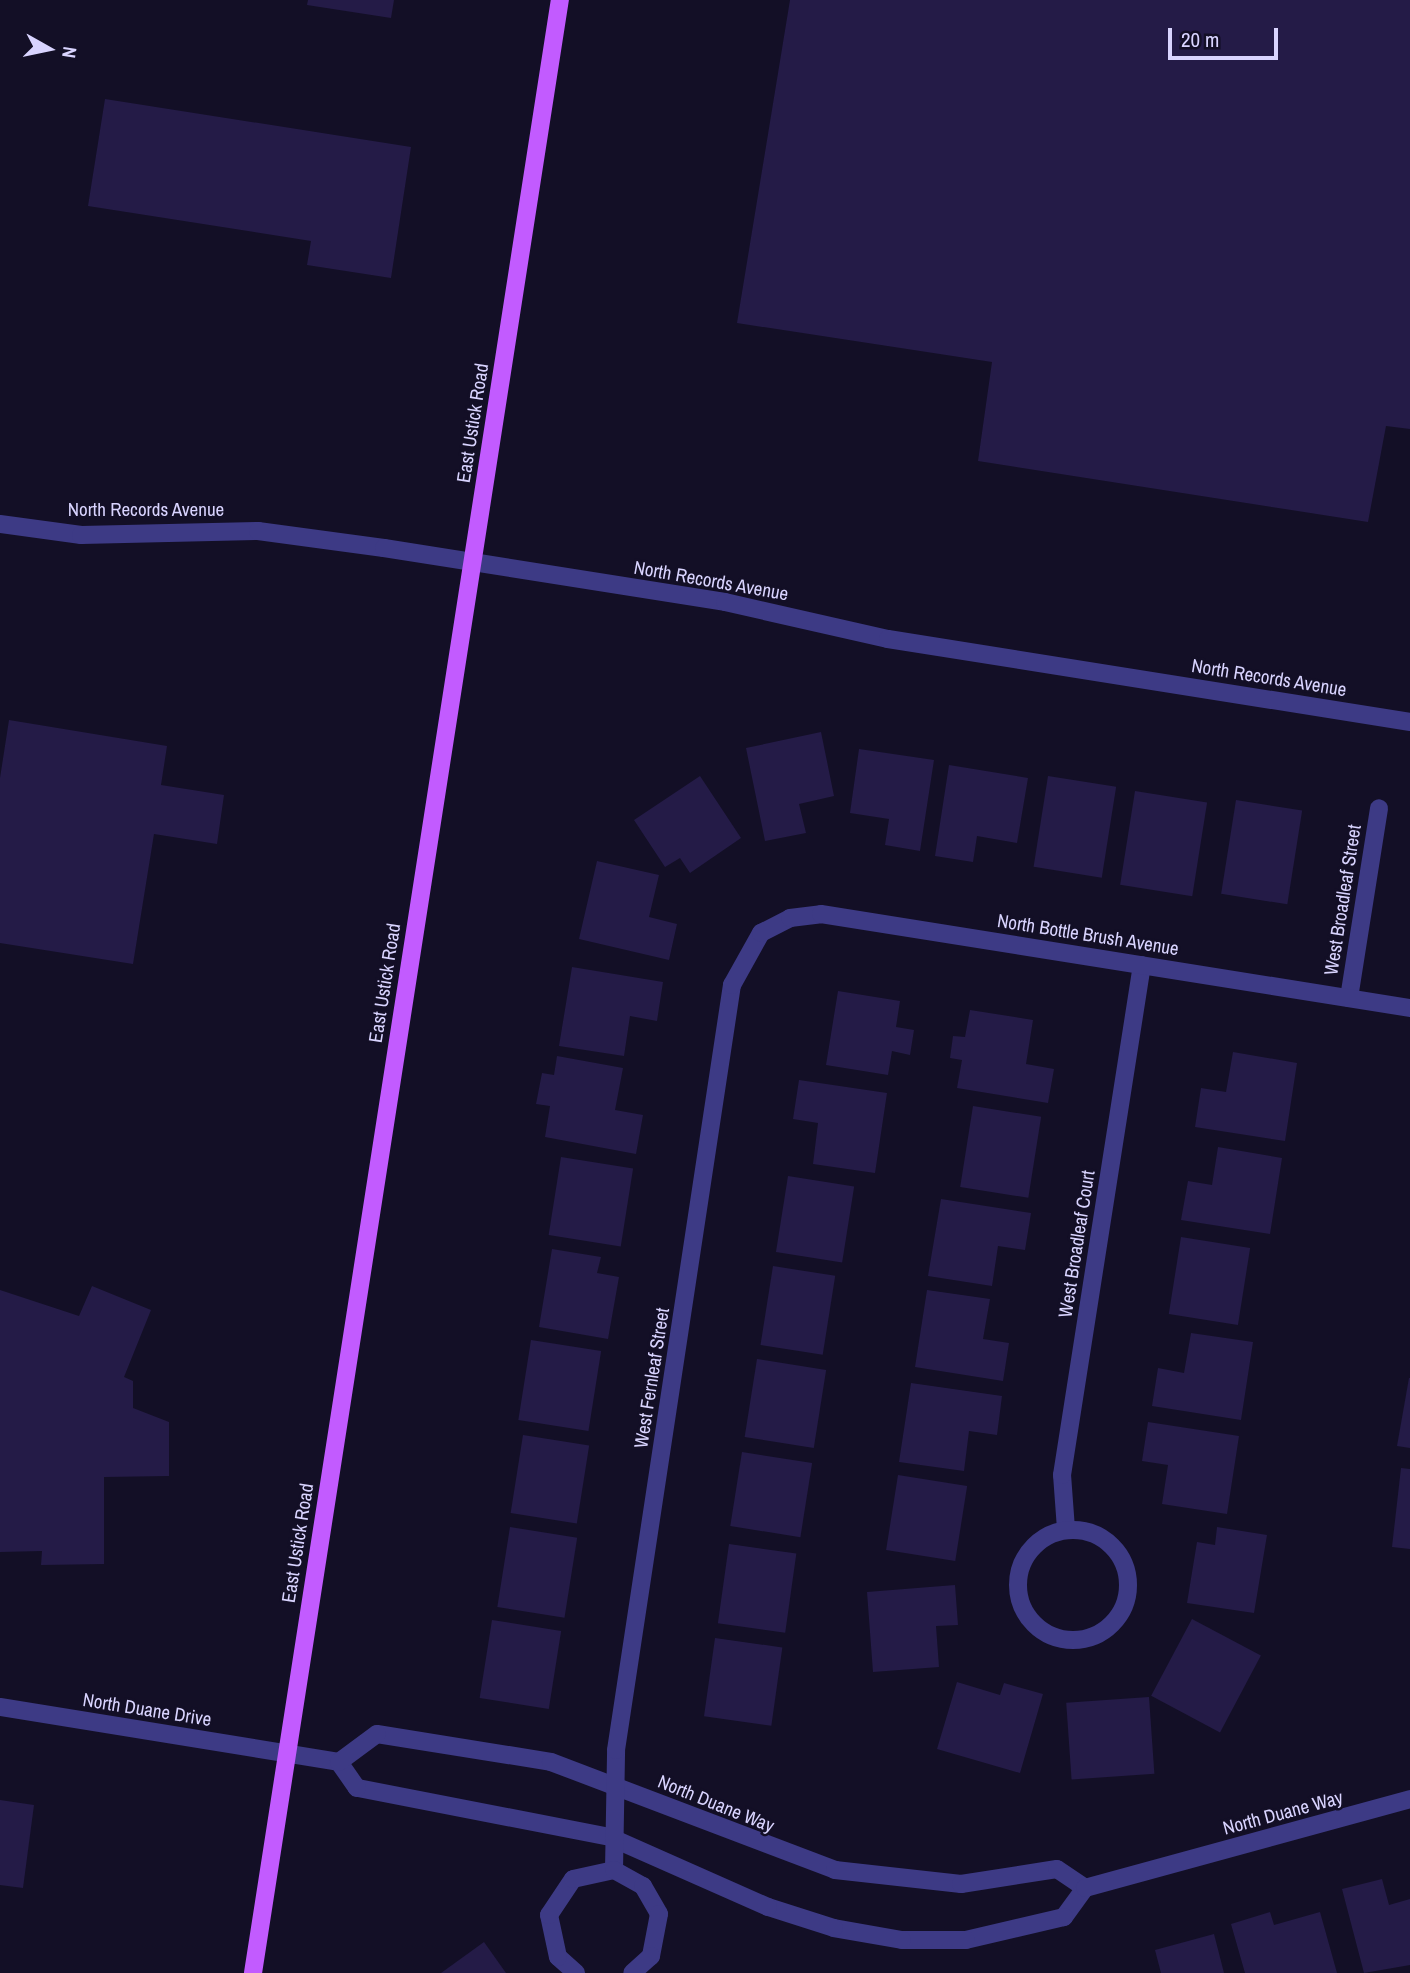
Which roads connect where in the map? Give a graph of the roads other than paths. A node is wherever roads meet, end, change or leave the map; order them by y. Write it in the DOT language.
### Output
graph roads {
  1 [pos="560,0"];
  2 [pos="0,524"];
  3 [pos="475,561"];
  4 [pos="1410,722"];
  5 [pos="1379,808"];
  6 [pos="761,933"];
  7 [pos="1142,965"];
  8 [pos="1349,999"];
  9 [pos="1410,1008"];
  10 [pos="1066,1529"];
  11 [pos="0,1707"];
  12 [pos="286,1753"];
  13 [pos="340,1762"];
  14 [pos="614,1786"];
  15 [pos="1410,1799"];
  16 [pos="610,1837"];
  17 [pos="614,1870"];
  18 [pos="1085,1888"];
  19 [pos="253,1973"];
  20 [pos="576,1973"];
  21 [pos="632,1973"];
  1 -- 3 [label="main road, East Ustick Road"];
  2 -- 3 [label="street, North Records Avenue"];
  3 -- 4 [label="street, North Records Avenue"];
  3 -- 12 [label="main road, East Ustick Road"];
  5 -- 8 [label="street, West Broadleaf Street"];
  6 -- 7 [label="street, North Bottle Brush Avenue"];
  6 -- 14 [label="street, West Fernleaf Street"];
  7 -- 8 [label="street, North Bottle Brush Avenue"];
  7 -- 10 [label="street, West Broadleaf Court"];
  8 -- 9 [label="street, North Bottle Brush Avenue"];
  10 -- 10 [label="street"];
  11 -- 12 [label="street, North Duane Drive"];
  12 -- 13 [label="street"];
  12 -- 19 [label="main road, East Ustick Road"];
  13 -- 14 [label="street, North Duane Way"];
  13 -- 16 [label="street"];
  14 -- 16 [label="street, West Fernleaf Street"];
  14 -- 18 [label="street, North Duane Way"];
  15 -- 18 [label="street, North Duane Way"];
  16 -- 17 [label="street"];
  16 -- 18 [label="street"];
  17 -- 20 [label="street"];
  17 -- 21 [label="street"];
}
